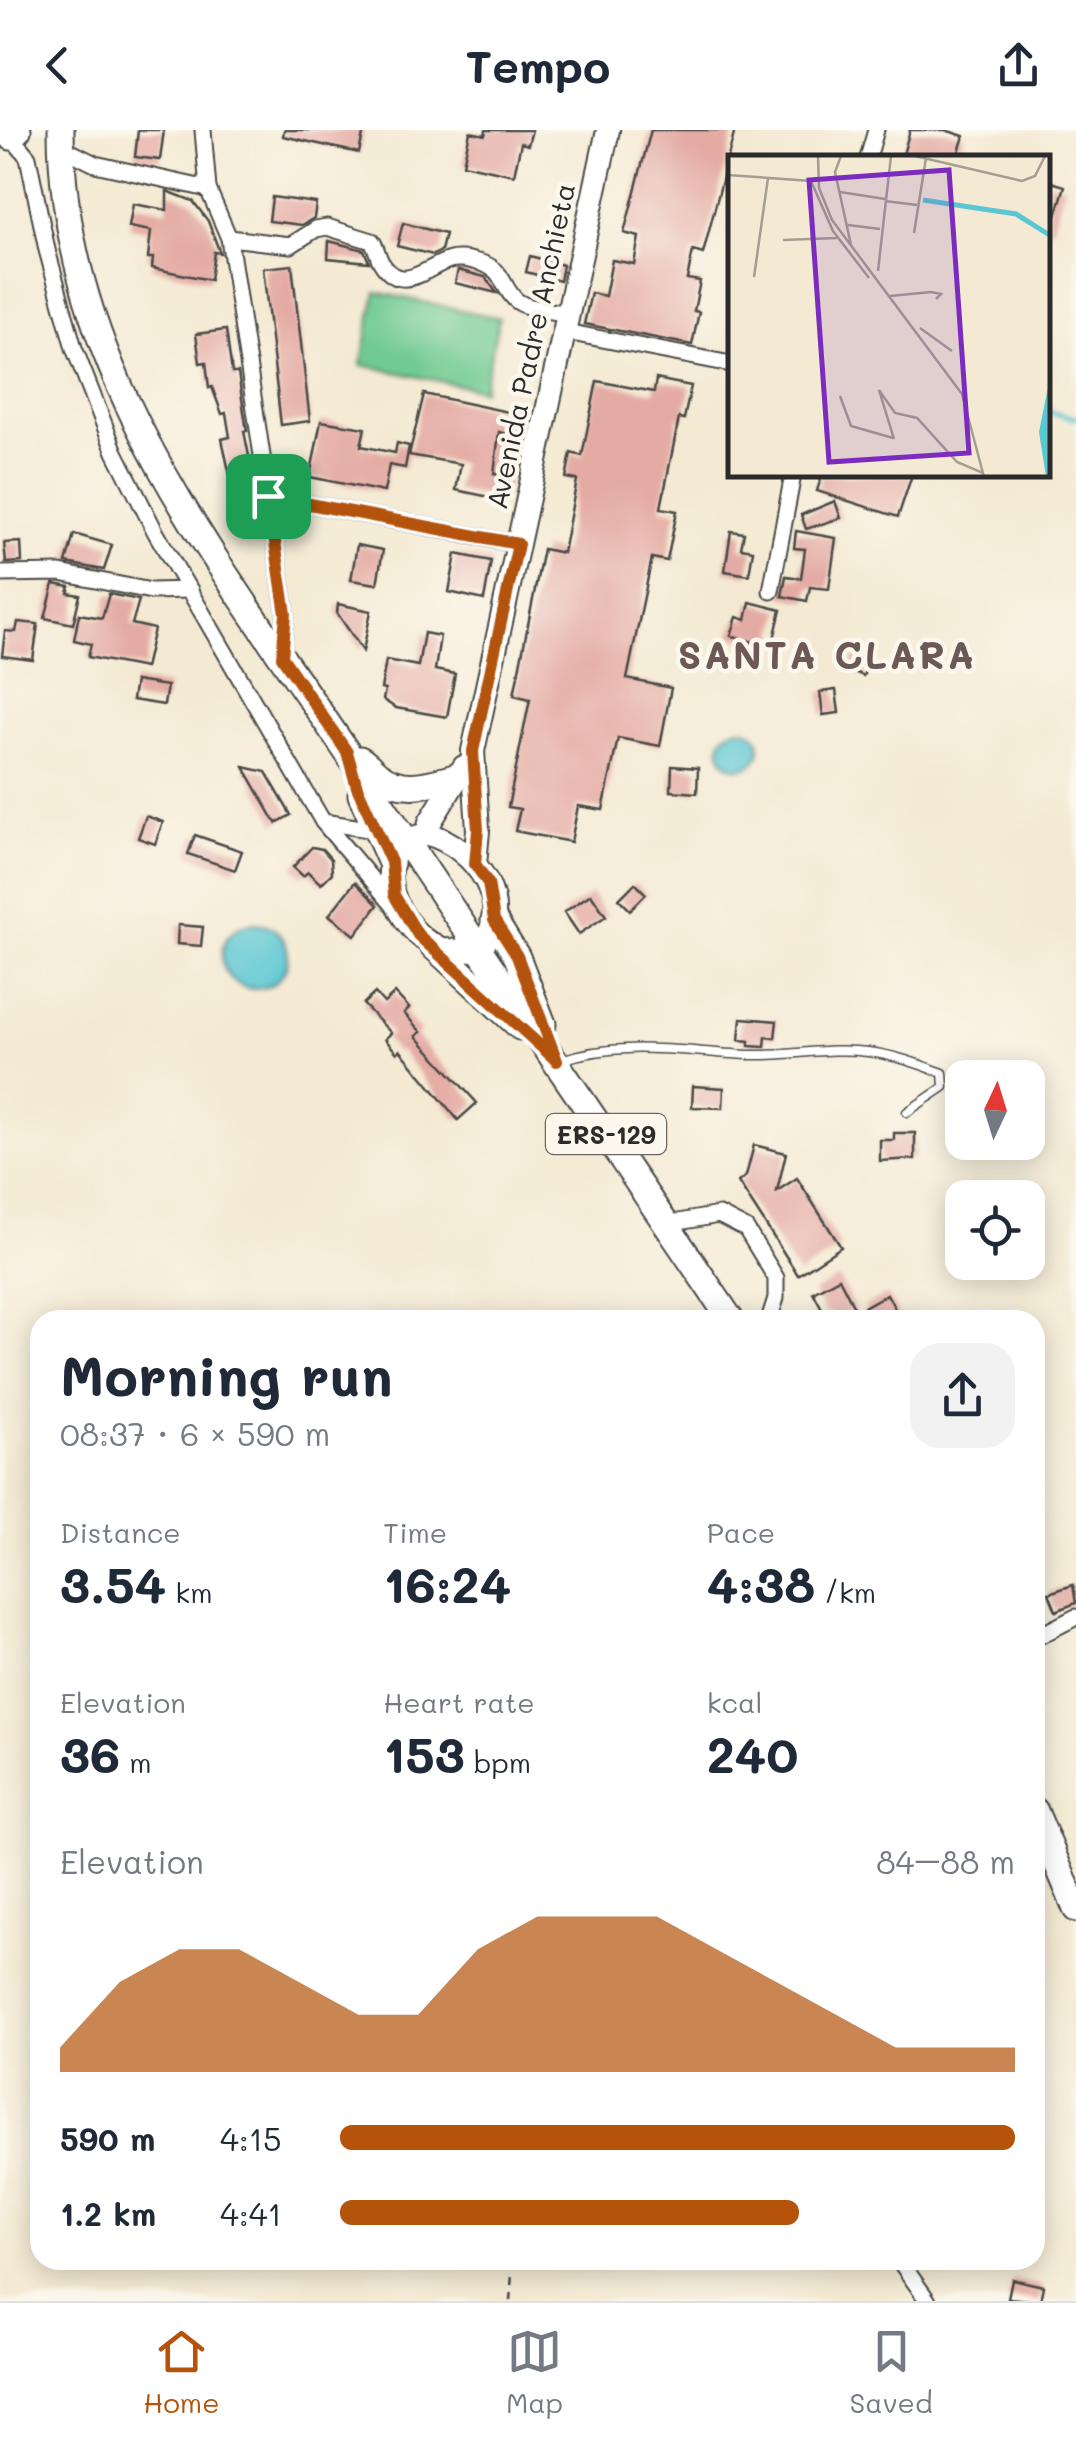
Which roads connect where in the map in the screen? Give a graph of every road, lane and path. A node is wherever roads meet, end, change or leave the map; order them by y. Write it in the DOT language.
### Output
graph roads {
  1 [pos="203,130"];
  2 [pos="608,130"];
  3 [pos="876,130"];
  4 [pos="8,134"];
  5 [pos="61,139"];
  6 [pos="869,155"];
  7 [pos="208,189"];
  8 [pos="229,238"];
  9 [pos="568,323"];
  10 [pos="728,363"];
  11 [pos="792,478"];
  12 [pos="268,496"];
  13 [pos="518,544"];
  14 [pos="0,574"];
  15 [pos="190,590"];
  16 [pos="771,591"];
  17 [pos="282,657"];
  18 [pos="473,751"];
  19 [pos="347,752"];
  20 [pos="459,776"];
  21 [pos="323,822"];
  22 [pos="375,830"];
  23 [pos="417,838"];
  24 [pos="391,862"];
  25 [pos="475,864"];
  26 [pos="400,910"];
  27 [pos="494,920"];
  28 [pos="433,946"];
  29 [pos="479,949"];
  30 [pos="557,1061"];
  31 [pos="908,1112"];
  32 [pos="667,1224"];
  33 [pos="724,1310"];
  34 [pos="772,1310"];
  35 [pos="1076,1617"];
  36 [pos="1045,1633"];
  37 [pos="1045,1835"];
  38 [pos="1076,1910"];
  39 [pos="512,2270"];
  40 [pos="907,2270"];
  41 [pos="510,2301"];
  42 [pos="928,2301"];
  1 -- 7 [label="street"];
  2 -- 9 [label="street, Avenida Padre Anchieta"];
  3 -- 6 [label="street"];
  4 -- 15 [label="street"];
  5 -- 7 [label="street"];
  5 -- 17 [label="main road, ERS-129"];
  7 -- 8 [label="street"];
  8 -- 9 [label="street"];
  8 -- 12 [label="street"];
  9 -- 10 [label="street"];
  9 -- 13 [label="street, Avenida Padre Anchieta"];
  11 -- 16 [label="street"];
  12 -- 13 [label="street"];
  12 -- 17 [label="street"];
  13 -- 18 [label="street, Avenida Padre Anchieta"];
  14 -- 15 [label="street"];
  15 -- 21 [label="street"];
  17 -- 19 [label="main road, ERS-129"];
  18 -- 20 [label="street, Avenida Padre Anchieta"];
  18 -- 25 [label="street, Avenida Padre Anchieta"];
  19 -- 20 [label="main road"];
  19 -- 22 [label="main road"];
  19 -- 23 [label="main road, ERS-129"];
  20 -- 23 [label="street, Avenida Padre Anchieta"];
  21 -- 22 [label="street"];
  21 -- 26 [label="street"];
  22 -- 24 [label="main road"];
  23 -- 24 [label="street, Avenida Padre Anchieta"];
  23 -- 25 [label="street"];
  23 -- 29 [label="main road, ERS-129"];
  24 -- 26 [label="street"];
  25 -- 27 [label="street"];
  26 -- 28 [label="street"];
  27 -- 29 [label="street"];
  27 -- 30 [label="main road"];
  28 -- 29 [label="street"];
  28 -- 30 [label="main road"];
  29 -- 30 [label="main road, ERS-129"];
  30 -- 31 [label="lane"];
  30 -- 32 [label="main road, ERS-129"];
  32 -- 33 [label="main road, ERS-129"];
  32 -- 34 [label="street"];
  35 -- 36 [label="street"];
  37 -- 38 [label="main road"];
  39 -- 41 [label="path"];
  40 -- 42 [label="street"];
}
